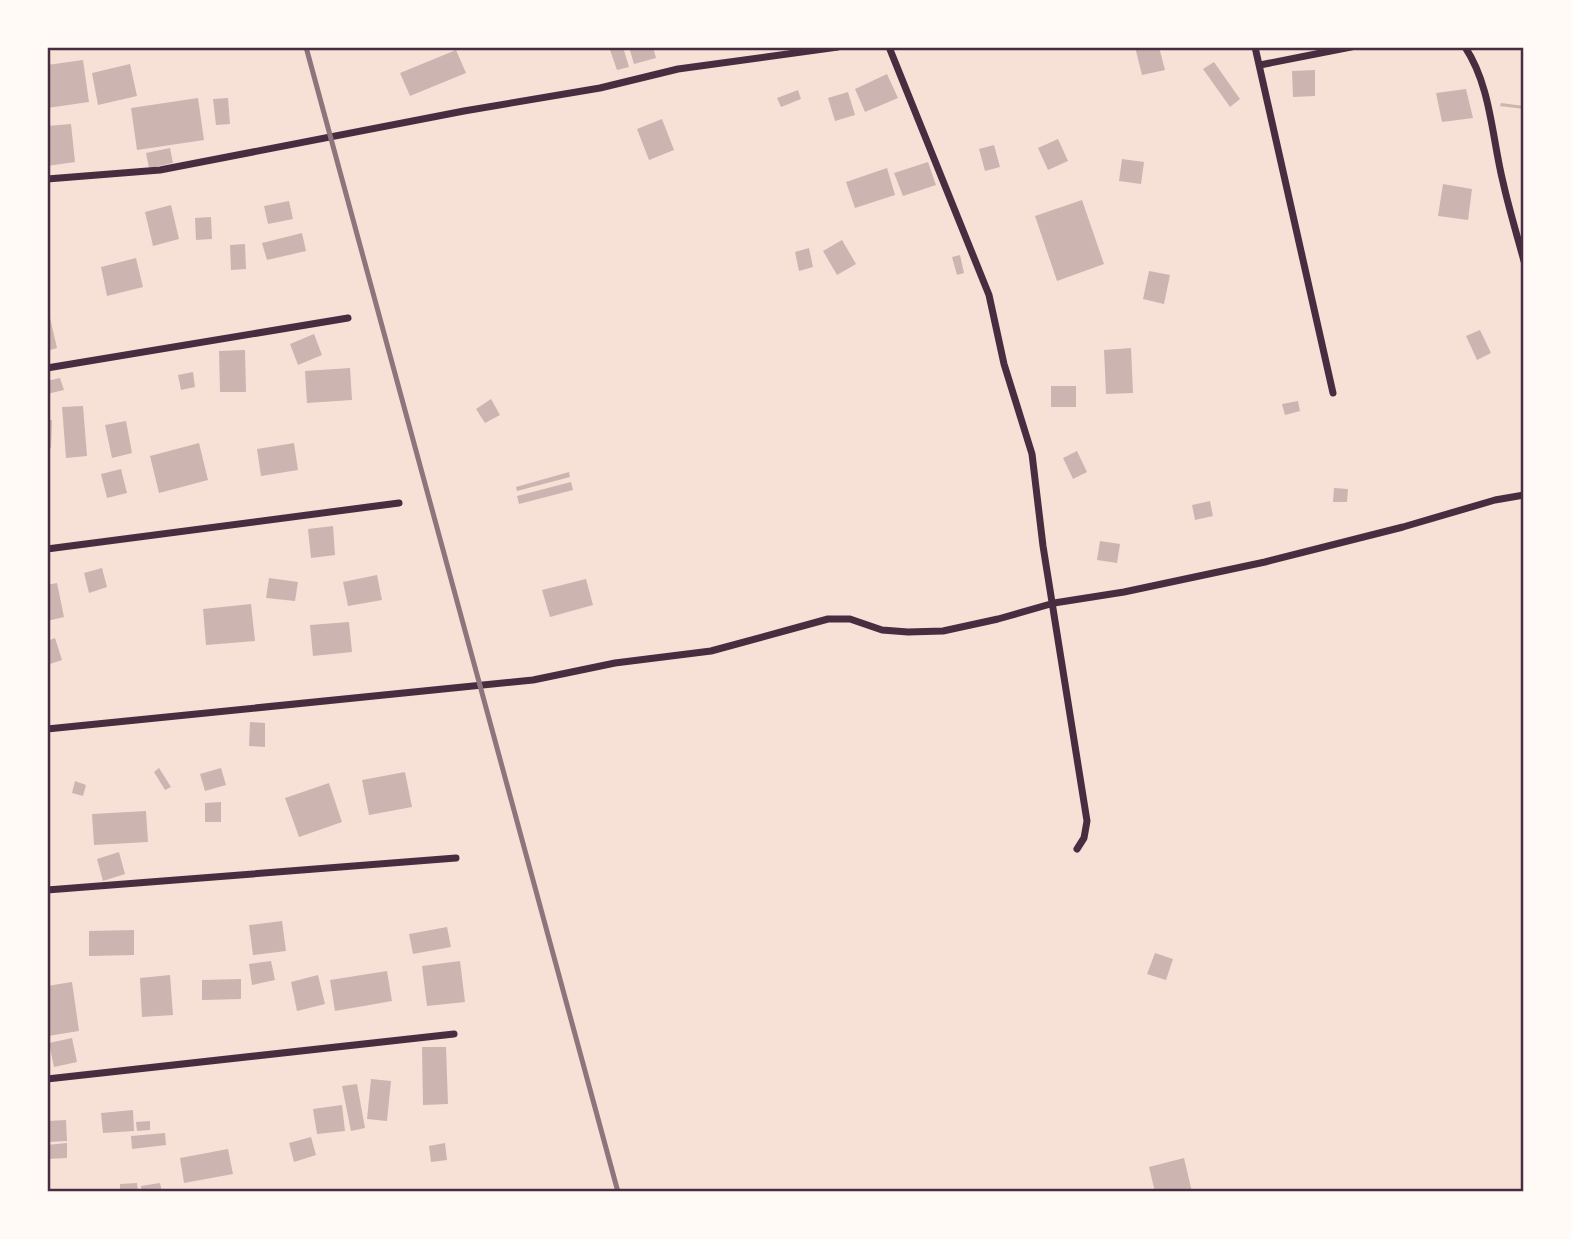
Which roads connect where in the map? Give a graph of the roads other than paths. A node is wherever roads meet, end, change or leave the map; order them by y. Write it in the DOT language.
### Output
graph roads {
  1 [pos="835,47"];
  2 [pos="889,47"];
  3 [pos="1255,47"];
  4 [pos="1351,47"];
  5 [pos="1465,47"];
  6 [pos="1260,65"];
  7 [pos="47,179"];
  8 [pos="1524,261"];
  9 [pos="348,318"];
  10 [pos="47,368"];
  11 [pos="1333,393"];
  12 [pos="1524,495"];
  13 [pos="399,503"];
  14 [pos="47,549"];
  15 [pos="1054,603"];
  16 [pos="47,730"];
  17 [pos="1077,849"];
  18 [pos="456,858"];
  19 [pos="47,890"];
  20 [pos="454,1034"];
  21 [pos="47,1079"];
  1 -- 7 [label="street"];
  2 -- 15 [label="street"];
  3 -- 6 [label="street"];
  4 -- 6 [label="street"];
  5 -- 8 [label="street"];
  6 -- 11 [label="street"];
  9 -- 10 [label="street"];
  12 -- 15 [label="street"];
  13 -- 14 [label="street"];
  15 -- 16 [label="street"];
  15 -- 17 [label="street"];
  18 -- 19 [label="street"];
  20 -- 21 [label="street"];
}
